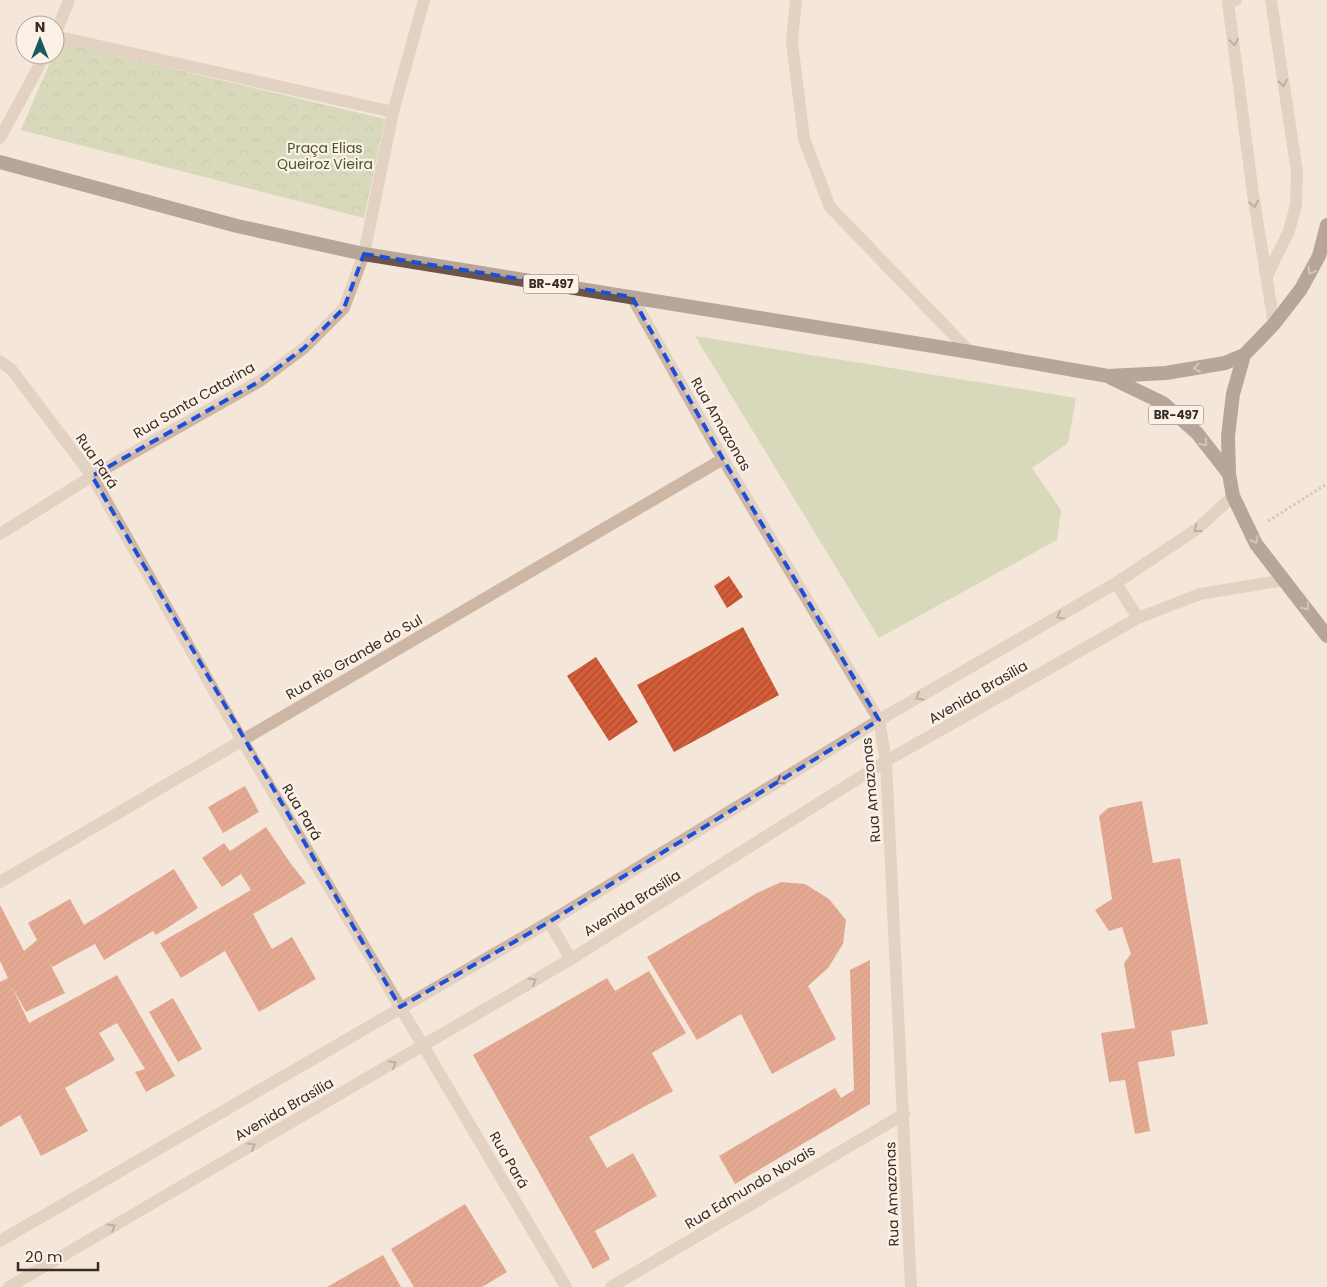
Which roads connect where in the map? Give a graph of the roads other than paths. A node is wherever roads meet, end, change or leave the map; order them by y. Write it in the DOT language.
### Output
graph roads {
  1 [pos="69,0"];
  2 [pos="424,0"];
  3 [pos="796,0"];
  4 [pos="1271,0"];
  5 [pos="1230,1"];
  6 [pos="63,15"];
  7 [pos="65,38"];
  8 [pos="40,65"];
  9 [pos="393,112"];
  10 [pos="0,138"];
  11 [pos="0,162"];
  12 [pos="1327,225"];
  13 [pos="364,254"];
  14 [pos="1267,276"];
  15 [pos="632,297"];
  16 [pos="1274,324"];
  17 [pos="970,352"];
  18 [pos="1244,355"];
  19 [pos="0,361"];
  20 [pos="1108,376"];
  21 [pos="723,459"];
  22 [pos="1229,474"];
  23 [pos="92,476"];
  24 [pos="1233,496"];
  25 [pos="0,534"];
  26 [pos="1285,580"];
  27 [pos="1116,583"];
  28 [pos="1138,618"];
  29 [pos="1327,636"];
  30 [pos="879,720"];
  31 [pos="242,740"];
  32 [pos="886,761"];
  33 [pos="0,882"];
  34 [pos="549,922"];
  35 [pos="571,959"];
  36 [pos="400,1007"];
  37 [pos="424,1045"];
  38 [pos="904,1114"];
  39 [pos="0,1241"];
  40 [pos="9,1287"];
  41 [pos="566,1287"];
  42 [pos="611,1287"];
  43 [pos="911,1287"];
  1 -- 6 [label="street"];
  2 -- 9 [label="street, Rua Santa Catarina"];
  3 -- 17 [label="street"];
  4 -- 14 [label="street, one-way"];
  5 -- 14 [label="street, one-way"];
  7 -- 9 [label="street"];
  8 -- 10 [label="street"];
  9 -- 13 [label="street, Rua Santa Catarina"];
  11 -- 13 [label="highway, BR-497"];
  12 -- 16 [label="highway, BR-497, one-way"];
  13 -- 15 [label="highway, BR-497"];
  13 -- 23 [label="street, Rua Santa Catarina"];
  14 -- 16 [label="street"];
  15 -- 17 [label="highway, BR-497"];
  15 -- 21 [label="street, Rua Amazonas"];
  16 -- 18 [label="highway, BR-497"];
  17 -- 20 [label="highway, BR-497"];
  18 -- 20 [label="highway, BR-497, one-way"];
  18 -- 22 [label="highway"];
  19 -- 23 [label="street, Rua Pará"];
  20 -- 22 [label="highway, BR-497, one-way"];
  21 -- 30 [label="street, Rua Amazonas"];
  21 -- 31 [label="street, Rua Rio Grande do Sul"];
  22 -- 24 [label="highway"];
  23 -- 25 [label="street, Rua Santa Catarina"];
  23 -- 31 [label="street, Rua Pará"];
  24 -- 26 [label="highway, one-way"];
  24 -- 27 [label="street, Avenida Brasília, one-way"];
  26 -- 28 [label="street, Avenida Brasília"];
  26 -- 29 [label="highway, one-way"];
  27 -- 28 [label="street"];
  27 -- 30 [label="street, Avenida Brasília, one-way"];
  28 -- 32 [label="street, Avenida Brasília"];
  30 -- 32 [label="street, Rua Amazonas"];
  30 -- 34 [label="street, Avenida Brasília, one-way"];
  31 -- 33 [label="street, Rua Rio Grande do Sul"];
  31 -- 36 [label="street, Rua Pará"];
  32 -- 35 [label="street, Avenida Brasília"];
  32 -- 38 [label="street, Rua Amazonas"];
  34 -- 35 [label="street"];
  34 -- 36 [label="street, Avenida Brasília"];
  37 -- 35 [label="street, Avenida Brasília, one-way"];
  36 -- 37 [label="street, Rua Pará"];
  36 -- 39 [label="street, Avenida Brasília"];
  40 -- 37 [label="street, Avenida Brasília, one-way"];
  37 -- 41 [label="street, Rua Pará"];
  38 -- 42 [label="street, Rua Edmundo Novais"];
  38 -- 43 [label="street, Rua Amazonas"];
}
